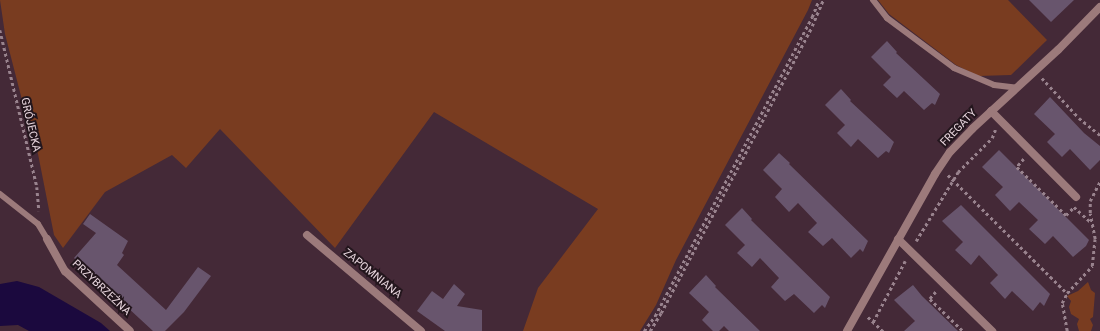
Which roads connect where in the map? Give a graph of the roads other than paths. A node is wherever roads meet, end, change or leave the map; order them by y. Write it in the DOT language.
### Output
graph roads {
  1 [pos="873,0"];
  2 [pos="1100,7"];
  3 [pos="1016,88"];
  4 [pos="991,111"];
  5 [pos="0,194"];
  6 [pos="1076,197"];
  7 [pos="307,235"];
  8 [pos="47,239"];
  9 [pos="898,239"];
  10 [pos="130,331"];
  11 [pos="422,331"];
  12 [pos="846,331"];
  13 [pos="992,331"];
  1 -- 3 [label="lane"];
  2 -- 3 [label="street, FREGATY"];
  3 -- 4 [label="street, FREGATY"];
  4 -- 6 [label="street"];
  4 -- 9 [label="street, FREGATY"];
  5 -- 8 [label="lane"];
  7 -- 11 [label="street, ZAPOMNIANA"];
  8 -- 10 [label="street, PRZYBRZEŻNA"];
  9 -- 12 [label="street, FREGATY"];
  9 -- 13 [label="street"];
}
